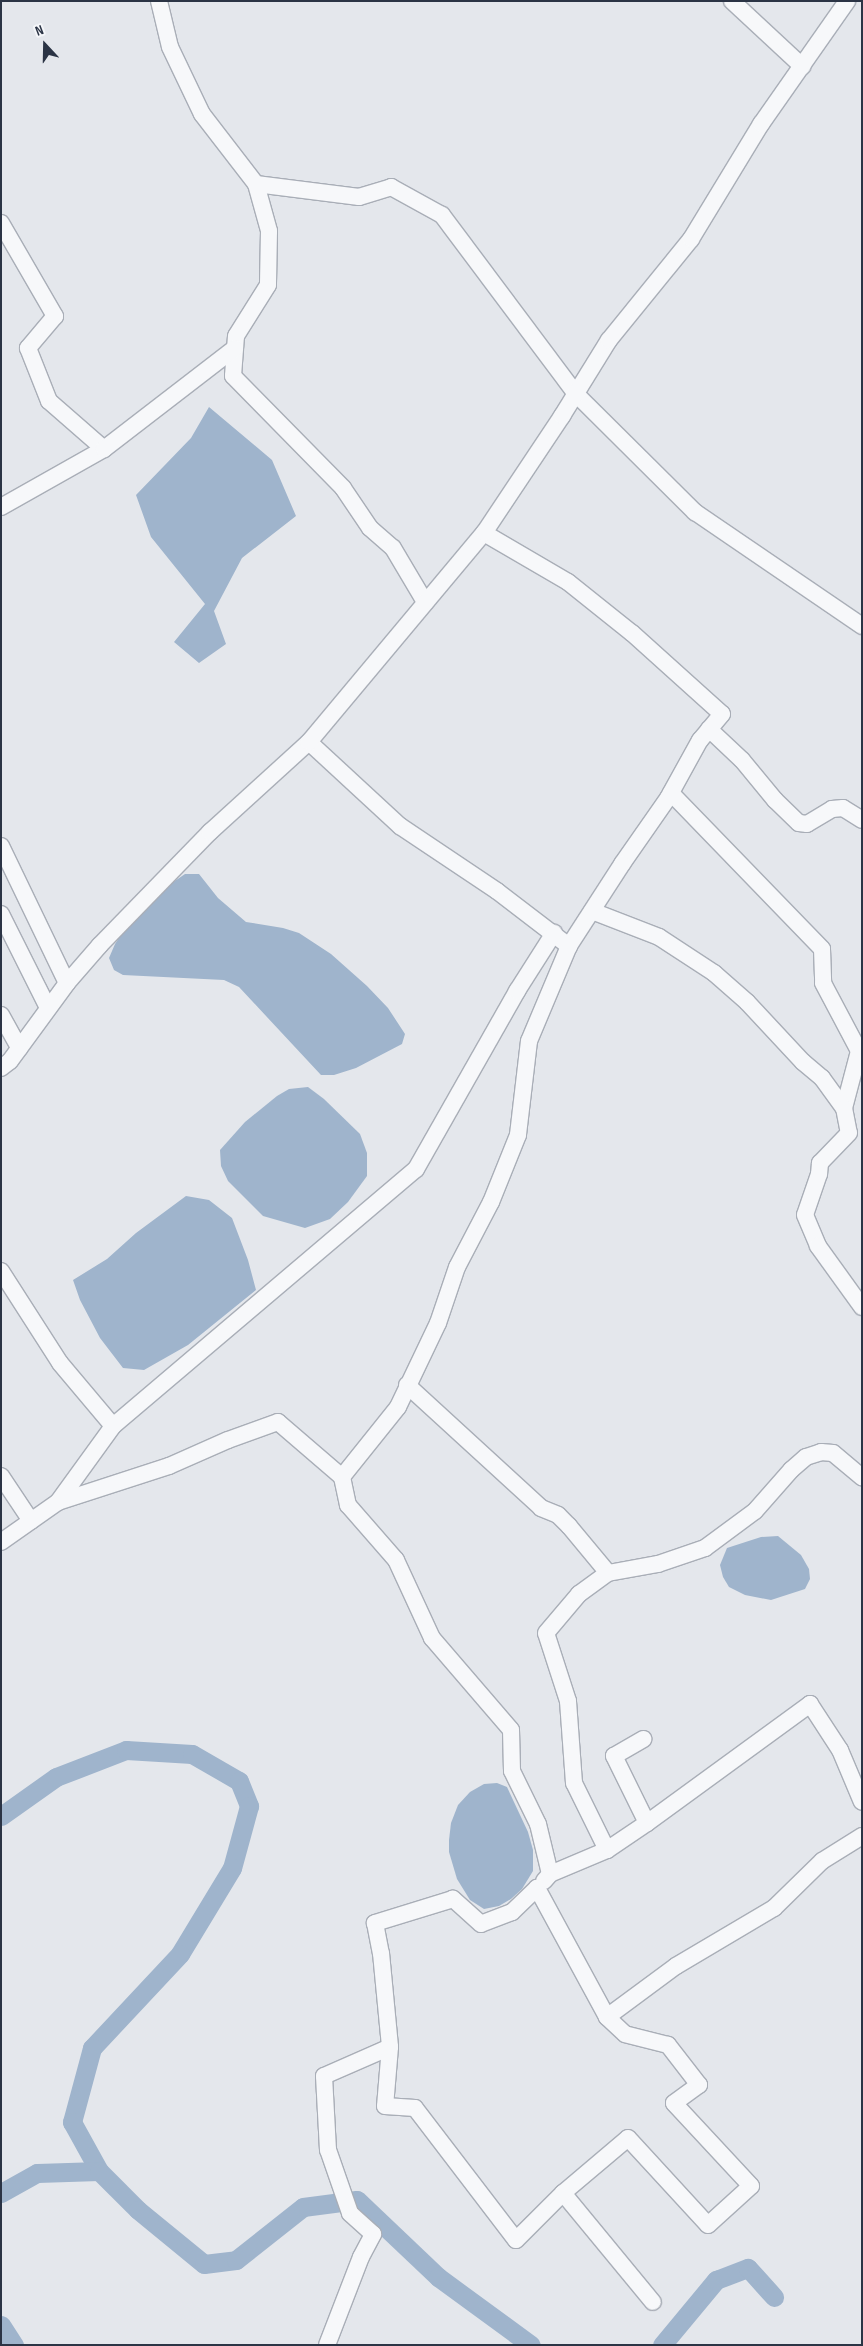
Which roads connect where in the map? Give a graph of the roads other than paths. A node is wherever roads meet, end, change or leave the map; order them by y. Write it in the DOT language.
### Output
graph roads {
  1 [pos="159,1"];
  2 [pos="732,1"];
  3 [pos="847,1"];
  4 [pos="802,66"];
  5 [pos="256,184"];
  6 [pos="1,223"];
  7 [pos="235,348"];
  8 [pos="576,394"];
  9 [pos="104,449"];
  10 [pos="1,507"];
  11 [pos="484,533"];
  12 [pos="425,602"];
  13 [pos="862,626"];
  14 [pos="709,729"];
  15 [pos="309,742"];
  16 [pos="671,793"];
  17 [pos="862,820"];
  18 [pos="1,846"];
  19 [pos="592,911"];
  20 [pos="1,914"];
  21 [pos="554,933"];
  22 [pos="569,946"];
  23 [pos="67,983"];
  24 [pos="48,1008"];
  25 [pos="1,1015"];
  26 [pos="19,1048"];
  27 [pos="1,1068"];
  28 [pos="844,1108"];
  29 [pos="1,1271"];
  30 [pos="862,1307"];
  31 [pos="407,1385"];
  32 [pos="113,1426"];
  33 [pos="1,1476"];
  34 [pos="342,1477"];
  35 [pos="862,1477"];
  36 [pos="58,1502"];
  37 [pos="32,1521"];
  38 [pos="1,1542"];
  39 [pos="608,1573"];
  40 [pos="644,1739"];
  41 [pos="862,1802"];
  42 [pos="646,1823"];
  43 [pos="862,1836"];
  44 [pos="607,1850"];
  45 [pos="550,1874"];
  46 [pos="537,1888"];
  47 [pos="607,2017"];
  48 [pos="390,2046"];
  49 [pos="563,2193"];
  50 [pos="653,2302"];
  51 [pos="327,2345"];
  1 -- 5 [label="street"];
  2 -- 4 [label="street"];
  3 -- 4 [label="street"];
  4 -- 8 [label="street"];
  5 -- 7 [label="street"];
  5 -- 8 [label="street"];
  6 -- 9 [label="street"];
  7 -- 9 [label="street"];
  7 -- 12 [label="street"];
  8 -- 11 [label="street"];
  8 -- 13 [label="street"];
  9 -- 10 [label="street"];
  11 -- 12 [label="street"];
  11 -- 14 [label="street"];
  12 -- 15 [label="street"];
  14 -- 16 [label="street"];
  14 -- 17 [label="street"];
  15 -- 21 [label="street"];
  15 -- 23 [label="street"];
  16 -- 19 [label="street"];
  16 -- 28 [label="street"];
  18 -- 23 [label="street"];
  19 -- 22 [label="street"];
  19 -- 28 [label="street"];
  20 -- 24 [label="street"];
  21 -- 22 [label="street"];
  21 -- 32 [label="street"];
  22 -- 31 [label="street"];
  23 -- 24 [label="street"];
  24 -- 26 [label="street"];
  25 -- 26 [label="street"];
  26 -- 27 [label="street"];
  28 -- 30 [label="street"];
  29 -- 32 [label="street"];
  31 -- 34 [label="street"];
  31 -- 39 [label="street"];
  32 -- 36 [label="street"];
  33 -- 37 [label="street"];
  34 -- 36 [label="street"];
  34 -- 45 [label="street"];
  35 -- 39 [label="street"];
  36 -- 37 [label="street"];
  37 -- 38 [label="street"];
  39 -- 44 [label="street"];
  40 -- 42 [label="street"];
  41 -- 42 [label="street"];
  42 -- 44 [label="street"];
  43 -- 47 [label="street"];
  44 -- 45 [label="street"];
  45 -- 46 [label="street"];
  46 -- 47 [label="street"];
  46 -- 48 [label="street"];
  47 -- 49 [label="street"];
  48 -- 49 [label="street"];
  48 -- 51 [label="street"];
  49 -- 50 [label="street"];
}
